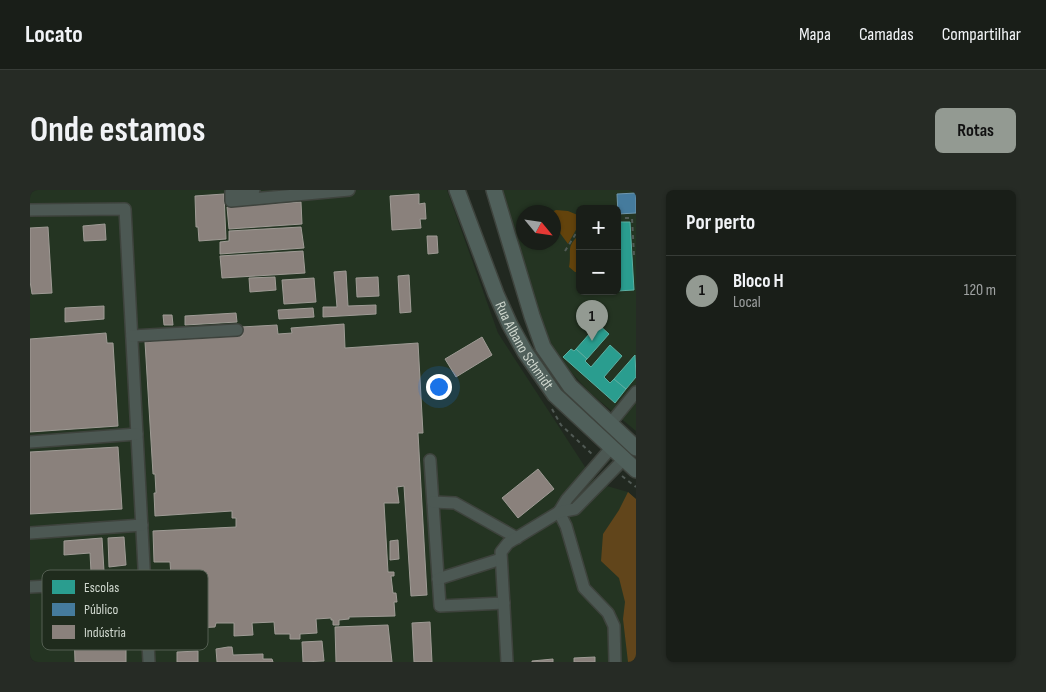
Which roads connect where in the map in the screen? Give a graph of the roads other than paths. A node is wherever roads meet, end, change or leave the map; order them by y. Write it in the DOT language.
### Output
graph roads {
  1 [pos="254,190"];
  2 [pos="350,190"];
  3 [pos="458,190"];
  4 [pos="494,190"];
  5 [pos="30,210"];
  6 [pos="237,330"];
  7 [pos="132,336"];
  8 [pos="636,392"];
  9 [pos="610,424"];
  10 [pos="137,434"];
  11 [pos="30,442"];
  12 [pos="611,448"];
  13 [pos="636,448"];
  14 [pos="624,459"];
  15 [pos="430,460"];
  16 [pos="636,470"];
  17 [pos="433,502"];
  18 [pos="560,512"];
  19 [pos="142,525"];
  20 [pos="30,533"];
  21 [pos="516,538"];
  22 [pos="501,559"];
  23 [pos="144,570"];
  24 [pos="438,579"];
  25 [pos="504,603"];
  26 [pos="507,662"];
  27 [pos="615,662"];
  1 -- 2 [label="lane"];
  3 -- 12 [label="main road, Rua Albano Schmidt"];
  4 -- 9 [label="main road"];
  5 -- 7 [label="lane"];
  6 -- 7 [label="lane"];
  7 -- 10 [label="lane"];
  8 -- 9 [label="lane"];
  9 -- 13 [label="main road"];
  10 -- 11 [label="lane"];
  10 -- 19 [label="lane"];
  12 -- 14 [label="main road, Rua Albano Schmidt"];
  12 -- 18 [label="lane"];
  14 -- 16 [label="main road, Rua Albano Schmidt"];
  14 -- 18 [label="lane"];
  15 -- 17 [label="lane"];
  17 -- 21 [label="lane"];
  17 -- 24 [label="lane"];
  18 -- 21 [label="lane"];
  18 -- 27 [label="lane"];
  19 -- 20 [label="lane"];
  19 -- 23 [label="lane"];
  21 -- 22 [label="lane"];
  22 -- 24 [label="lane"];
  22 -- 25 [label="lane"];
  24 -- 25 [label="lane"];
  25 -- 26 [label="lane"];
}
